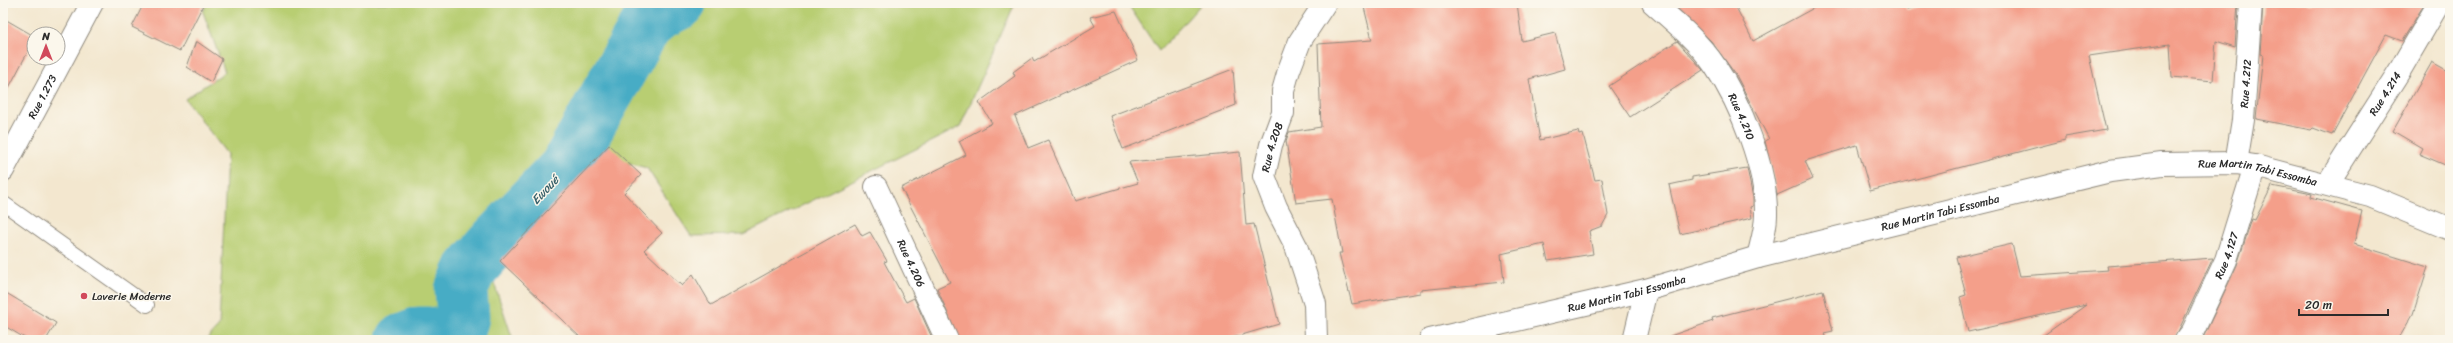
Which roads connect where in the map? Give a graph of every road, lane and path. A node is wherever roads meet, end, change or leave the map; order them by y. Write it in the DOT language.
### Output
graph roads {
  1 [pos="92,3"];
  2 [pos="1324,3"];
  3 [pos="1653,3"];
  4 [pos="2251,3"];
  5 [pos="2439,3"];
  6 [pos="2246,165"];
  7 [pos="3,170"];
  8 [pos="2328,183"];
  9 [pos="876,187"];
  10 [pos="3,203"];
  11 [pos="2450,229"];
  12 [pos="1758,257"];
  13 [pos="1646,290"];
  14 [pos="147,305"];
  15 [pos="947,340"];
  16 [pos="1316,340"];
  17 [pos="1430,340"];
  18 [pos="1634,340"];
  19 [pos="2186,340"];
  1 -- 7 [label="street, Rue 1.273"];
  2 -- 16 [label="street, Rue 4.208"];
  3 -- 12 [label="street, Rue 4.210"];
  4 -- 6 [label="street, Rue 4.212"];
  5 -- 8 [label="street, Rue 4.214"];
  6 -- 8 [label="street, Rue Martin Tabi Essomba"];
  6 -- 12 [label="street, Rue Martin Tabi Essomba"];
  6 -- 19 [label="street, Rue 4.127"];
  8 -- 11 [label="street, Rue Martin Tabi Essomba"];
  9 -- 15 [label="street, Rue 4.206"];
  10 -- 14 [label="lane"];
  12 -- 13 [label="street, Rue Martin Tabi Essomba"];
  13 -- 17 [label="street, Rue Martin Tabi Essomba"];
  13 -- 18 [label="street"];
}
